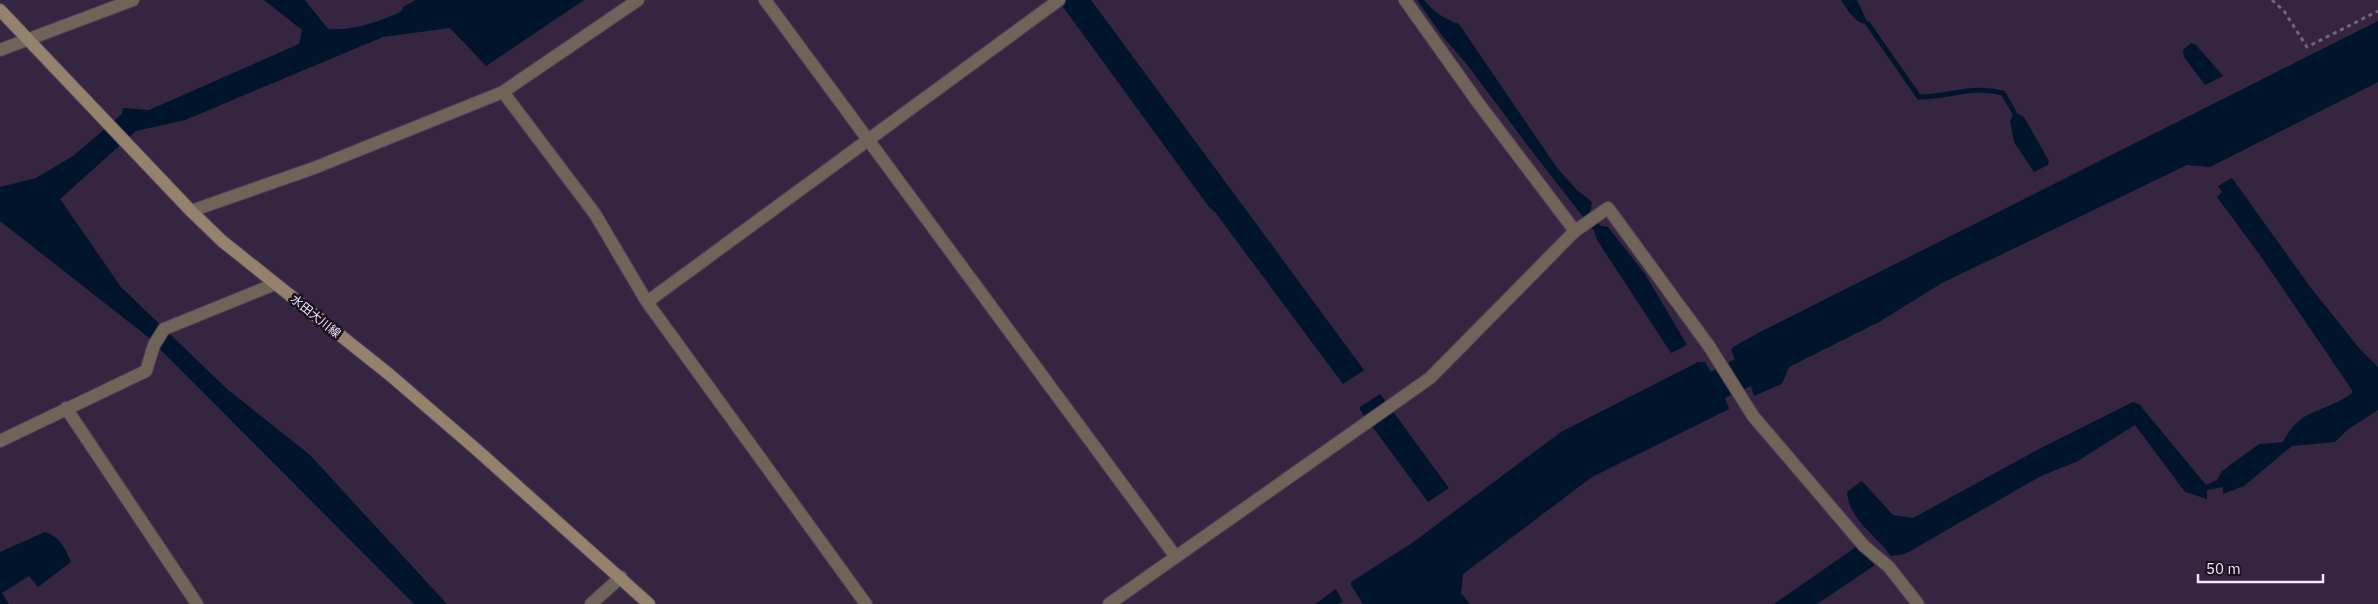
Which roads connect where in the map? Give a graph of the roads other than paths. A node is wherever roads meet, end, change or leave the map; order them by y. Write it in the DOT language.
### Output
graph roads {
  1 [pos="133,0"];
  2 [pos="638,0"];
  3 [pos="765,0"];
  4 [pos="1405,0"];
  5 [pos="1054,3"];
  6 [pos="0,10"];
  7 [pos="27,38"];
  8 [pos="0,50"];
  9 [pos="503,92"];
  10 [pos="868,141"];
  11 [pos="190,212"];
  12 [pos="1574,231"];
  13 [pos="275,284"];
  14 [pos="647,302"];
  15 [pos="66,408"];
  16 [pos="0,441"];
  17 [pos="1176,557"];
  18 [pos="621,578"];
  19 [pos="197,604"];
  20 [pos="591,604"];
  21 [pos="649,604"];
  22 [pos="866,604"];
  23 [pos="1109,604"];
  24 [pos="1918,604"];
  1 -- 7 [label="street"];
  2 -- 9 [label="street"];
  3 -- 10 [label="street"];
  4 -- 12 [label="street"];
  5 -- 10 [label="street"];
  6 -- 7 [label="main road, 水田大川線"];
  7 -- 8 [label="street"];
  7 -- 11 [label="main road, 水田大川線"];
  9 -- 11 [label="street"];
  9 -- 14 [label="street"];
  10 -- 14 [label="street"];
  10 -- 17 [label="street"];
  11 -- 13 [label="main road, 水田大川線"];
  12 -- 17 [label="street"];
  12 -- 24 [label="street"];
  13 -- 15 [label="street"];
  13 -- 18 [label="main road, 水田大川線"];
  14 -- 22 [label="street"];
  15 -- 16 [label="street"];
  15 -- 19 [label="street"];
  17 -- 23 [label="street"];
  18 -- 20 [label="street"];
  18 -- 21 [label="main road, 水田大川線"];
}
